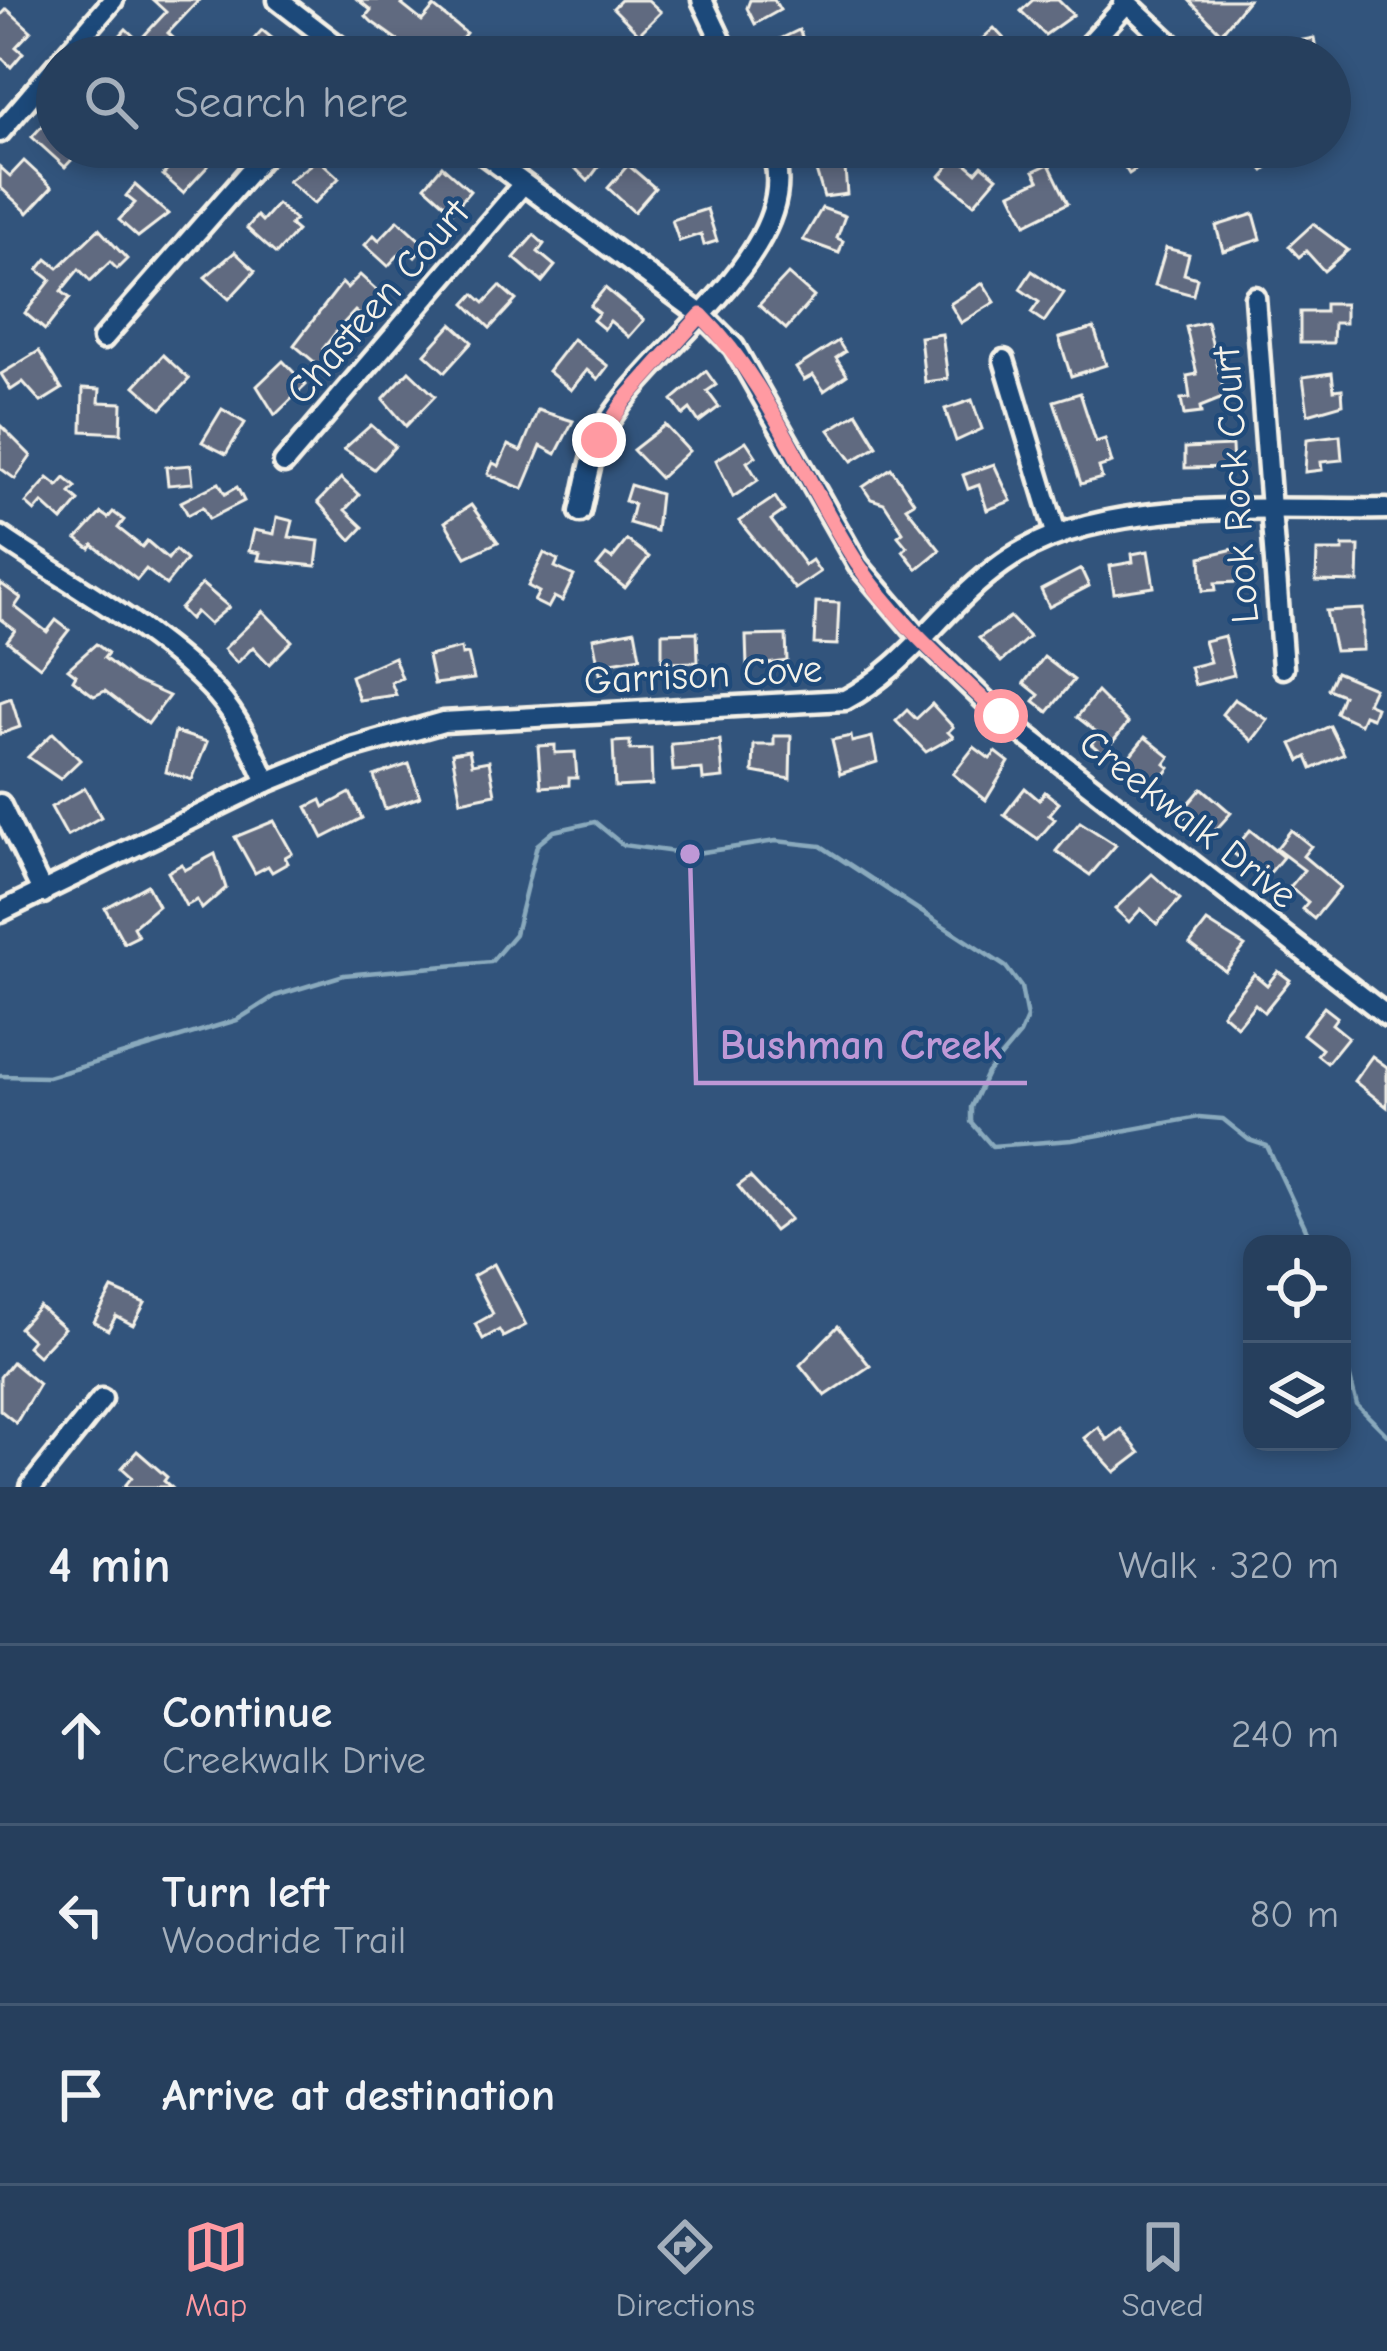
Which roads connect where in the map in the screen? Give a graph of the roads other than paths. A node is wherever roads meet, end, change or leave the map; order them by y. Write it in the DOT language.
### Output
graph roads {
  1 [pos="113,0"];
  2 [pos="278,0"];
  3 [pos="702,0"];
  4 [pos="1125,2"];
  5 [pos="82,36"];
  6 [pos="324,36"];
  7 [pos="719,36"];
  8 [pos="1096,36"];
  9 [pos="1162,36"];
  10 [pos="36,90"];
  11 [pos="0,132"];
  12 [pos="253,168"];
  13 [pos="502,168"];
  14 [pos="780,168"];
  15 [pos="523,184"];
  16 [pos="1255,297"];
  17 [pos="701,315"];
  18 [pos="103,339"];
  19 [pos="1004,360"];
  20 [pos="284,463"];
  21 [pos="1387,509"];
  22 [pos="580,512"];
  23 [pos="1273,512"];
  24 [pos="1056,533"];
  25 [pos="0,536"];
  26 [pos="922,640"];
  27 [pos="1283,668"];
  28 [pos="267,782"];
  29 [pos="0,804"];
  30 [pos="43,893"];
  31 [pos="0,912"];
  32 [pos="1387,1016"];
  33 [pos="102,1399"];
  34 [pos="31,1487"];
  1 -- 5 [label="street"];
  2 -- 6 [label="street"];
  3 -- 7 [label="street"];
  4 -- 8 [label="street"];
  4 -- 9 [label="street"];
  10 -- 11 [label="street"];
  12 -- 18 [label="street"];
  13 -- 15 [label="street, Creekwalk Drive"];
  14 -- 17 [label="street"];
  15 -- 17 [label="street, Creekwalk Drive"];
  15 -- 20 [label="street, Chasteen Court"];
  16 -- 23 [label="street, Look Rock Court"];
  17 -- 22 [label="street"];
  17 -- 26 [label="street, Creekwalk Drive"];
  19 -- 24 [label="street"];
  21 -- 23 [label="street, Garrison Cove"];
  23 -- 24 [label="street, Garrison Cove"];
  23 -- 27 [label="street, Look Rock Court"];
  24 -- 26 [label="street, Garrison Cove"];
  25 -- 28 [label="street"];
  26 -- 28 [label="street, Garrison Cove"];
  26 -- 32 [label="street, Creekwalk Drive"];
  28 -- 30 [label="street, Garrison Cove"];
  29 -- 30 [label="street"];
  30 -- 31 [label="street, Garrison Cove"];
  33 -- 34 [label="street"];
}
